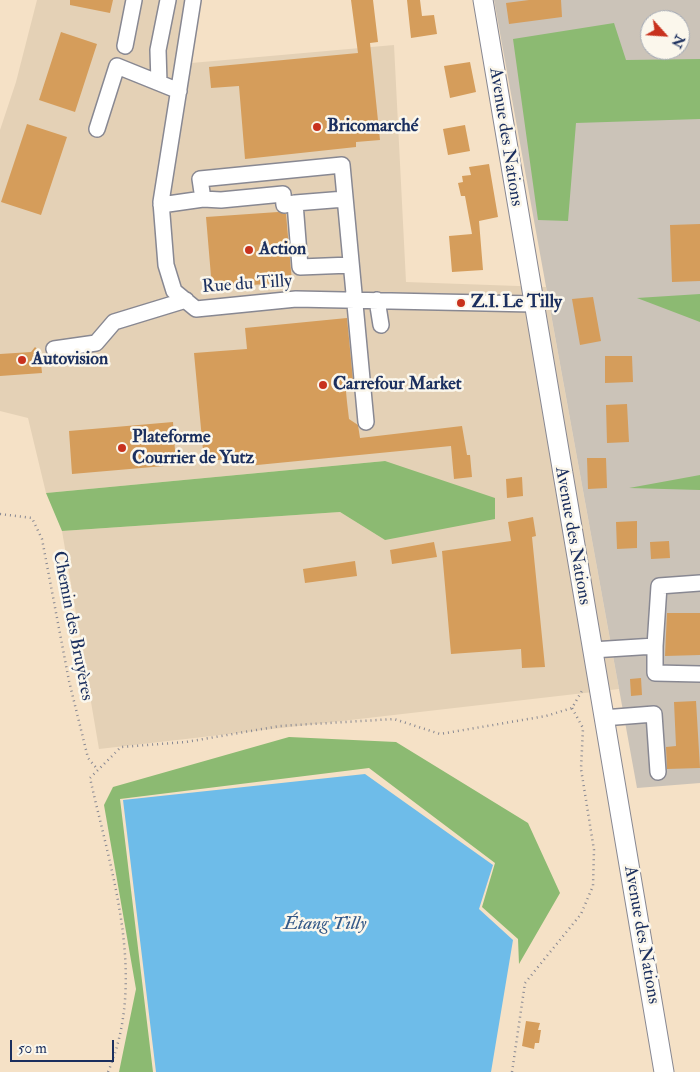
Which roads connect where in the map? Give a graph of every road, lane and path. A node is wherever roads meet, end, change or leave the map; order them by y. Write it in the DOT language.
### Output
graph roads {
  1 [pos="134,0"];
  2 [pos="168,0"];
  3 [pos="193,0"];
  4 [pos="483,0"];
  5 [pos="124,46"];
  6 [pos="159,83"];
  7 [pos="179,91"];
  8 [pos="97,129"];
  9 [pos="203,199"];
  10 [pos="345,199"];
  11 [pos="295,203"];
  12 [pos="161,205"];
  13 [pos="351,265"];
  14 [pos="186,300"];
  15 [pos="354,300"];
  16 [pos="377,300"];
  17 [pos="533,304"];
  18 [pos="381,325"];
  19 [pos="54,349"];
  20 [pos="366,422"];
  21 [pos="0,514"];
  22 [pos="700,583"];
  23 [pos="655,646"];
  24 [pos="592,650"];
  25 [pos="700,674"];
  26 [pos="598,683"];
  27 [pos="572,708"];
  28 [pos="604,718"];
  29 [pos="98,770"];
  30 [pos="658,772"];
  31 [pos="108,1072"];
  32 [pos="512,1072"];
  33 [pos="664,1072"];
  1 -- 5 [label="street"];
  2 -- 6 [label="street"];
  3 -- 7 [label="street, Rue du Tilly"];
  4 -- 17 [label="main road, Avenue des Nations"];
  6 -- 7 [label="street"];
  6 -- 8 [label="street"];
  7 -- 12 [label="street, Rue du Tilly"];
  9 -- 10 [label="street"];
  9 -- 11 [label="street"];
  9 -- 12 [label="street"];
  10 -- 11 [label="street"];
  10 -- 13 [label="street"];
  11 -- 13 [label="street"];
  12 -- 14 [label="street, Rue du Tilly"];
  13 -- 15 [label="street"];
  14 -- 15 [label="street, Rue du Tilly"];
  14 -- 19 [label="street"];
  15 -- 16 [label="street, Rue du Tilly"];
  15 -- 20 [label="street"];
  16 -- 17 [label="street, Rue du Tilly"];
  16 -- 18 [label="street"];
  17 -- 24 [label="main road, Avenue des Nations"];
  21 -- 29 [label="path, Chemin des Bruyères"];
  22 -- 23 [label="street"];
  23 -- 24 [label="street"];
  23 -- 25 [label="street"];
  24 -- 26 [label="main road, Avenue des Nations"];
  26 -- 27 [label="path"];
  26 -- 28 [label="main road, Avenue des Nations"];
  27 -- 29 [label="path"];
  27 -- 32 [label="path"];
  28 -- 30 [label="street"];
  28 -- 33 [label="main road, Avenue des Nations"];
  29 -- 31 [label="path"];
}
